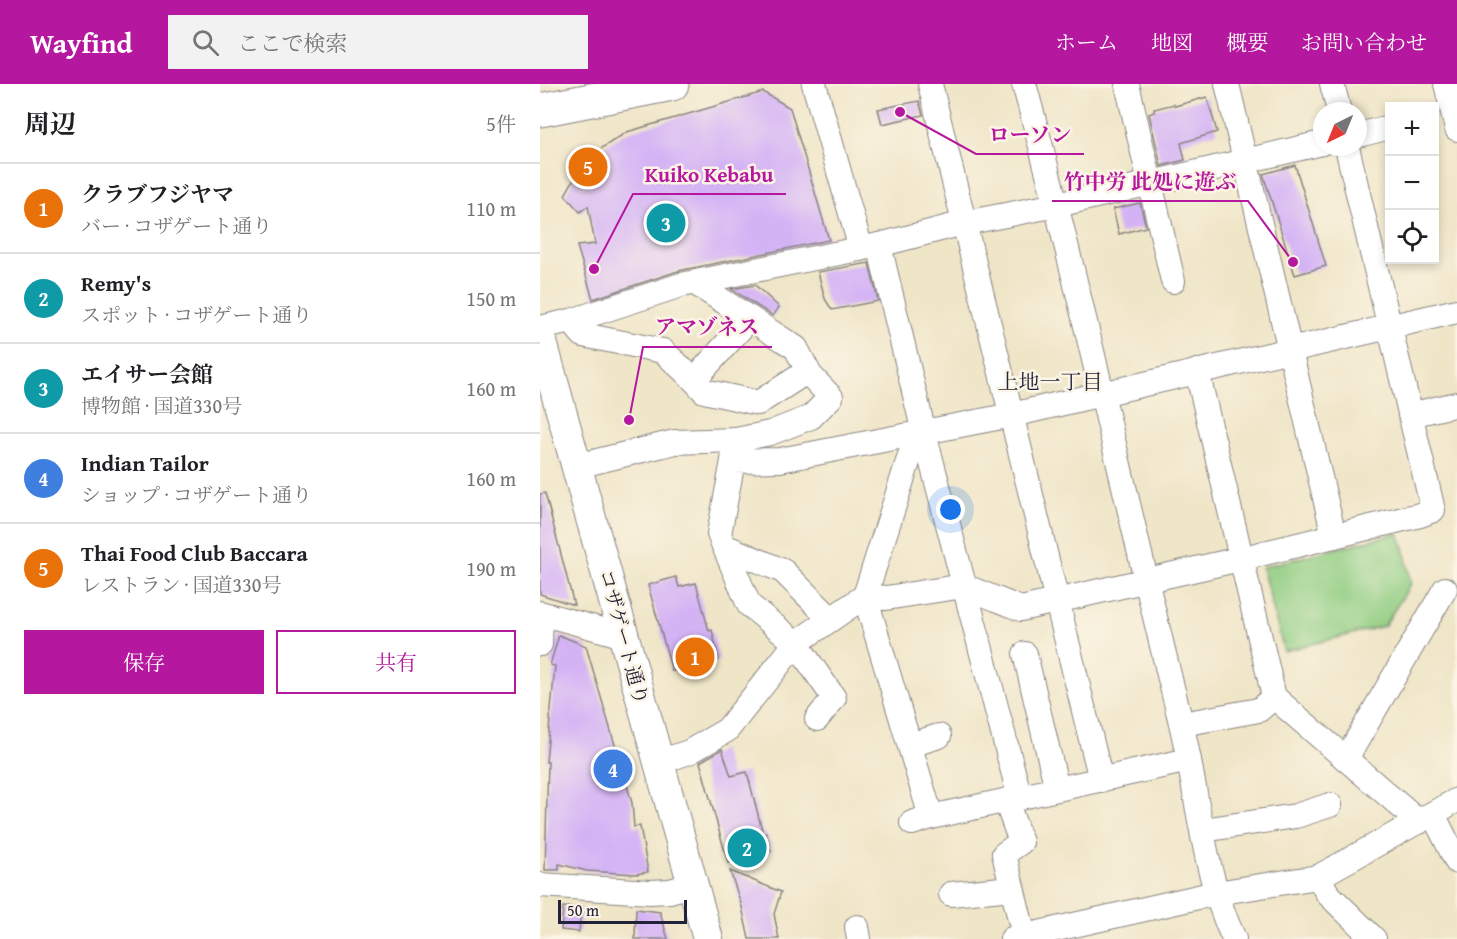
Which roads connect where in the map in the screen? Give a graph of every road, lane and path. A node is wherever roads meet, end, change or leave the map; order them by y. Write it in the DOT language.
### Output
graph roads {
  1 [pos="672,84"];
  2 [pos="814,84"];
  3 [pos="930,84"];
  4 [pos="1024,84"];
  5 [pos="1127,84"];
  6 [pos="1227,84"];
  7 [pos="1332,84"];
  8 [pos="1446,84"];
  9 [pos="1337,102"];
  10 [pos="540,110"];
  11 [pos="1450,117"];
  12 [pos="1385,129"];
  13 [pos="1367,133"];
  14 [pos="1313,145"];
  15 [pos="1349,156"];
  16 [pos="1245,161"];
  17 [pos="1150,183"];
  18 [pos="1057,205"];
  19 [pos="964,224"];
  20 [pos="870,247"];
  21 [pos="1173,281"];
  22 [pos="695,283"];
  23 [pos="1457,311"];
  24 [pos="750,318"];
  25 [pos="571,321"];
  26 [pos="1389,326"];
  27 [pos="540,328"];
  28 [pos="540,335"];
  29 [pos="1289,350"];
  30 [pos="808,371"];
  31 [pos="1197,371"];
  32 [pos="694,380"];
  33 [pos="1102,393"];
  34 [pos="758,403"];
  35 [pos="1457,404"];
  36 [pos="1012,415"];
  37 [pos="1410,415"];
  38 [pos="924,433"];
  39 [pos="738,447"];
  40 [pos="577,466"];
  41 [pos="1334,536"];
  42 [pos="724,546"];
  43 [pos="1240,559"];
  44 [pos="1146,580"];
  45 [pos="964,586"];
  46 [pos="1445,589"];
  47 [pos="865,596"];
  48 [pos="1056,601"];
  49 [pos="541,613"];
  50 [pos="831,619"];
  51 [pos="624,636"];
  52 [pos="796,643"];
  53 [pos="540,644"];
  54 [pos="1025,654"];
  55 [pos="1274,697"];
  56 [pos="818,718"];
  57 [pos="1182,724"];
  58 [pos="939,736"];
  59 [pos="910,745"];
  60 [pos="1346,759"];
  61 [pos="1190,760"];
  62 [pos="659,762"];
  63 [pos="1101,780"];
  64 [pos="1057,789"];
  65 [pos="1013,799"];
  66 [pos="1457,800"];
  67 [pos="1330,805"];
  68 [pos="1426,818"];
  69 [pos="1203,830"];
  70 [pos="1457,862"];
  71 [pos="1004,876"];
  72 [pos="1318,877"];
  73 [pos="694,884"];
  74 [pos="540,885"];
  75 [pos="1216,893"];
  76 [pos="951,894"];
  77 [pos="1032,936"];
  78 [pos="708,939"];
  79 [pos="1234,939"];
  80 [pos="1374,939"];
  1 -- 10 [label="highway"];
  2 -- 20 [label="street"];
  3 -- 19 [label="street"];
  4 -- 18 [label="street"];
  5 -- 17 [label="street"];
  6 -- 16 [label="street"];
  7 -- 9 [label="street"];
  8 -- 11 [label="street"];
  12 -- 13 [label="street"];
  14 -- 16 [label="street"];
  15 -- 26 [label="street"];
  16 -- 17 [label="street"];
  16 -- 29 [label="street"];
  17 -- 18 [label="street"];
  17 -- 21 [label="street"];
  18 -- 19 [label="street"];
  18 -- 33 [label="street"];
  19 -- 20 [label="street"];
  19 -- 36 [label="street"];
  20 -- 22 [label="street"];
  20 -- 38 [label="street"];
  22 -- 24 [label="street"];
  22 -- 25 [label="street"];
  23 -- 26 [label="street"];
  24 -- 30 [label="street"];
  24 -- 32 [label="street"];
  25 -- 27 [label="street"];
  25 -- 32 [label="street"];
  26 -- 29 [label="street"];
  26 -- 37 [label="street"];
  28 -- 40 [label="main road, コザゲート通り"];
  29 -- 31 [label="street"];
  29 -- 41 [label="street"];
  30 -- 34 [label="street"];
  30 -- 39 [label="street"];
  31 -- 33 [label="street"];
  31 -- 43 [label="street"];
  32 -- 34 [label="street"];
  33 -- 36 [label="street"];
  33 -- 44 [label="street"];
  34 -- 39 [label="street"];
  35 -- 37 [label="street"];
  36 -- 38 [label="street"];
  36 -- 48 [label="street"];
  37 -- 41 [label="street"];
  38 -- 39 [label="street"];
  38 -- 45 [label="street"];
  38 -- 47 [label="street"];
  39 -- 40 [label="street"];
  39 -- 42 [label="street"];
  40 -- 51 [label="main road, コザゲート通り"];
  41 -- 43 [label="street"];
  42 -- 50 [label="street"];
  42 -- 52 [label="street"];
  43 -- 44 [label="street"];
  43 -- 55 [label="street"];
  44 -- 48 [label="street"];
  44 -- 57 [label="street"];
  45 -- 47 [label="street"];
  45 -- 48 [label="street"];
  45 -- 65 [label="street"];
  46 -- 60 [label="street"];
  47 -- 50 [label="street"];
  47 -- 59 [label="street"];
  48 -- 63 [label="street"];
  49 -- 51 [label="street"];
  49 -- 53 [label="street"];
  50 -- 52 [label="street"];
  51 -- 62 [label="main road, コザゲート通り"];
  52 -- 56 [label="street"];
  52 -- 62 [label="street"];
  54 -- 64 [label="street"];
  55 -- 57 [label="street"];
  55 -- 60 [label="street"];
  57 -- 61 [label="street"];
  58 -- 59 [label="street"];
  59 -- 65 [label="street"];
  60 -- 68 [label="street"];
  61 -- 63 [label="street"];
  61 -- 69 [label="street"];
  62 -- 73 [label="main road, コザゲート通り"];
  63 -- 64 [label="street"];
  64 -- 65 [label="street"];
  65 -- 71 [label="street"];
  66 -- 68 [label="street"];
  67 -- 69 [label="street"];
  68 -- 70 [label="street"];
  68 -- 72 [label="street"];
  69 -- 75 [label="street"];
  71 -- 76 [label="street"];
  71 -- 77 [label="street"];
  72 -- 75 [label="street"];
  72 -- 80 [label="street"];
  73 -- 74 [label="street"];
  73 -- 78 [label="main road, コザゲート通り"];
  75 -- 77 [label="street"];
  75 -- 79 [label="street"];
}
